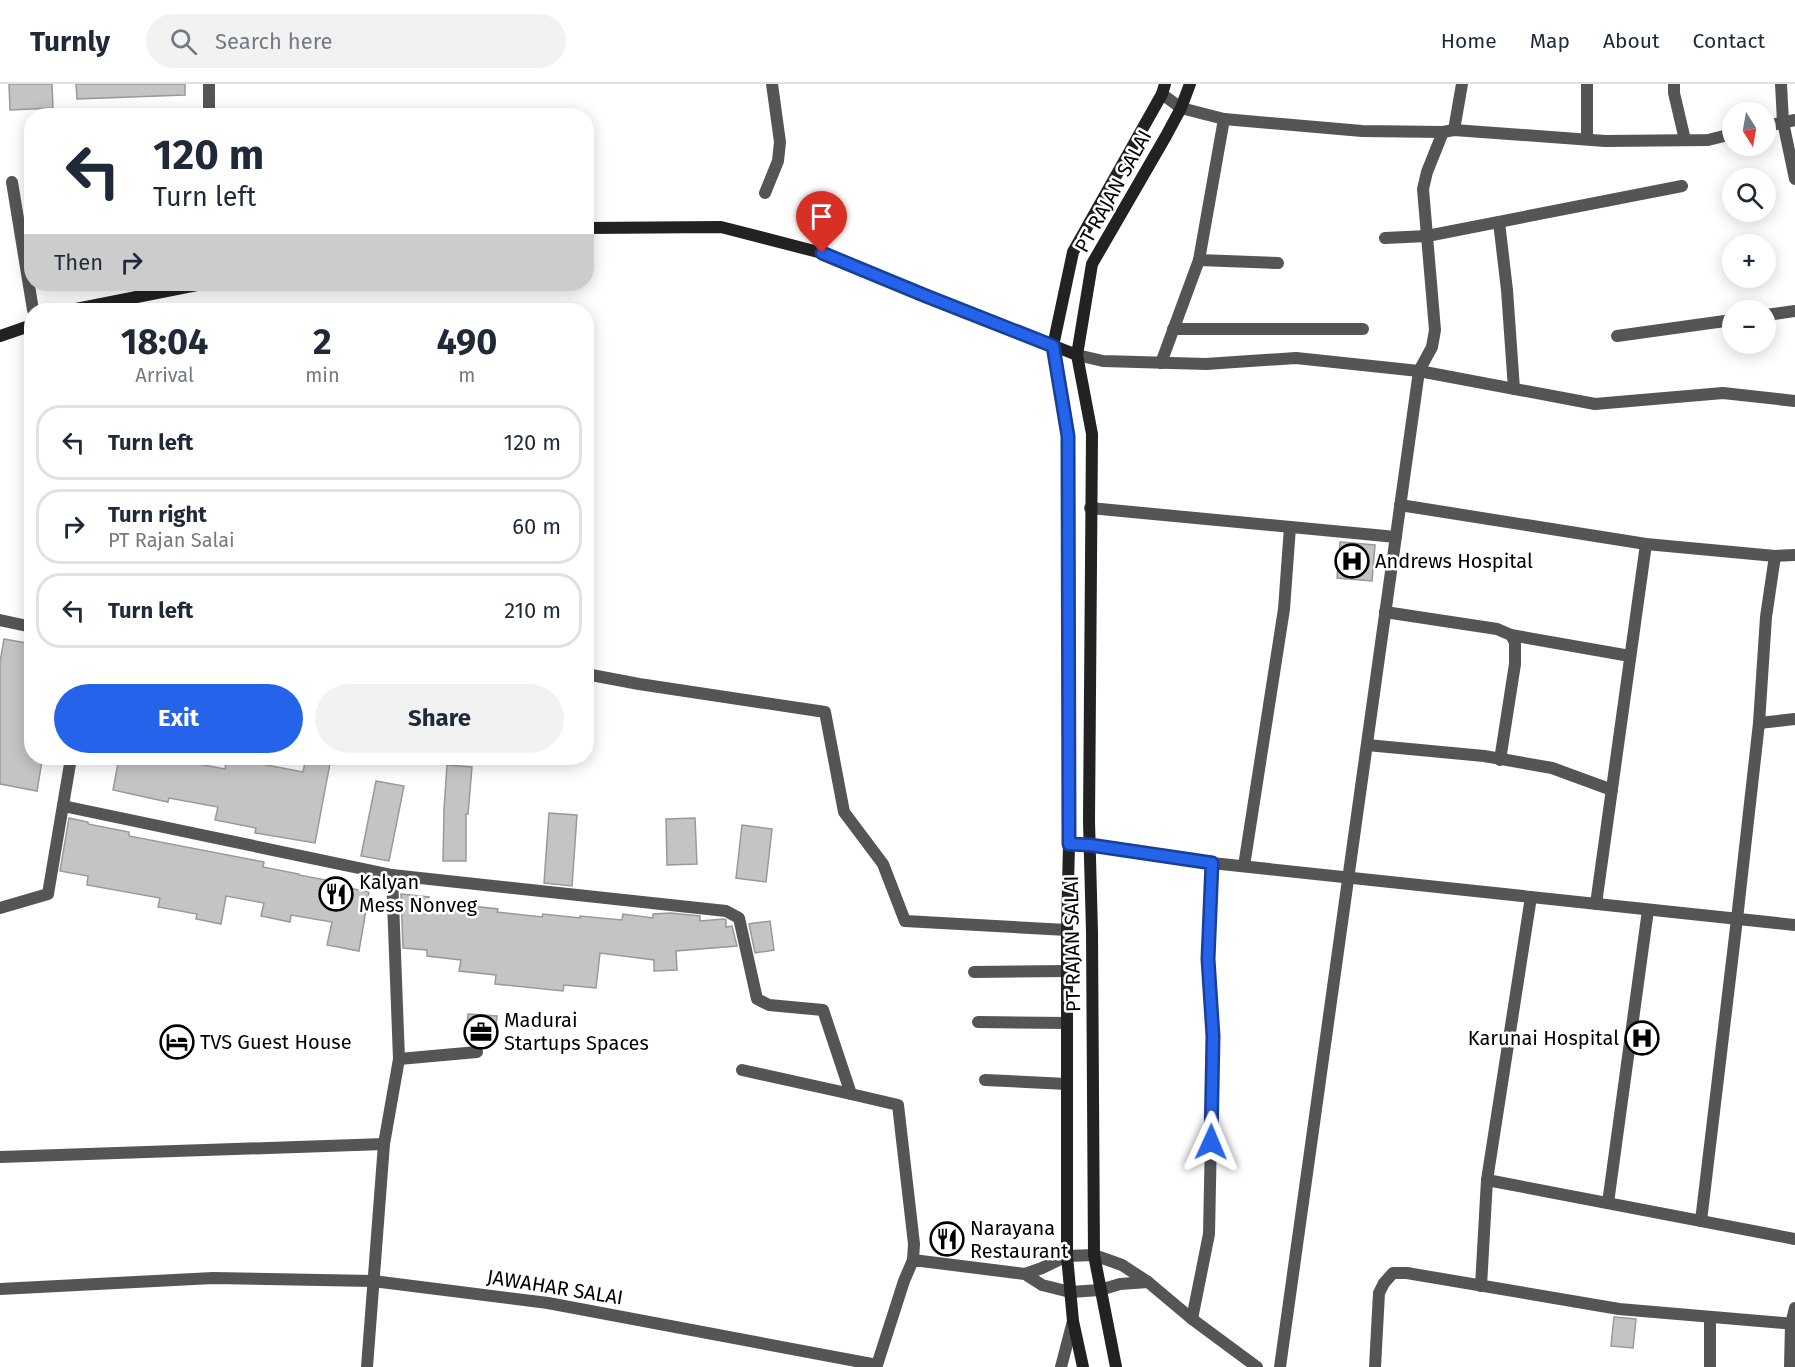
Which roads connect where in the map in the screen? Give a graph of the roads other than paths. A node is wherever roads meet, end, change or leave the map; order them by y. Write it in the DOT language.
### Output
graph roads {
  1 [pos="209,84"];
  2 [pos="772,84"];
  3 [pos="1190,84"];
  4 [pos="1462,84"];
  5 [pos="1587,84"];
  6 [pos="1674,84"];
  7 [pos="1780,84"];
  8 [pos="1164,89"];
  9 [pos="209,108"];
  10 [pos="1181,108"];
  11 [pos="1224,119"];
  12 [pos="1789,121"];
  13 [pos="1448,131"];
  14 [pos="1722,136"];
  15 [pos="1587,139"];
  16 [pos="1685,140"];
  17 [pos="1795,179"];
  18 [pos="12,182"];
  19 [pos="1682,186"];
  20 [pos="765,193"];
  21 [pos="1498,222"];
  22 [pos="594,228"];
  23 [pos="1427,236"];
  24 [pos="1385,238"];
  25 [pos="24,255"];
  26 [pos="1199,260"];
  27 [pos="1278,263"];
  28 [pos="167,291"];
  29 [pos="106,303"];
  30 [pos="1795,311"];
  31 [pos="1776,314"];
  32 [pos="1722,321"];
  33 [pos="24,328"];
  34 [pos="1363,328"];
  35 [pos="1173,329"];
  36 [pos="0,336"];
  37 [pos="1617,336"];
  38 [pos="1053,346"];
  39 [pos="1077,355"];
  40 [pos="1161,363"];
  41 [pos="1419,371"];
  42 [pos="1514,389"];
  43 [pos="1795,401"];
  44 [pos="1400,505"];
  45 [pos="1090,508"];
  46 [pos="1290,527"];
  47 [pos="1396,537"];
  48 [pos="1646,544"];
  49 [pos="1795,555"];
  50 [pos="1775,556"];
  51 [pos="1385,612"];
  52 [pos="0,620"];
  53 [pos="24,625"];
  54 [pos="1069,630"];
  55 [pos="1090,634"];
  56 [pos="1511,635"];
  57 [pos="1630,656"];
  58 [pos="594,676"];
  59 [pos="1795,719"];
  60 [pos="1759,723"];
  61 [pos="1367,745"];
  62 [pos="1500,760"];
  63 [pos="70,765"];
  64 [pos="1612,790"];
  65 [pos="63,807"];
  66 [pos="1069,844"];
  67 [pos="1090,845"];
  68 [pos="1212,863"];
  69 [pos="1244,866"];
  70 [pos="392,875"];
  71 [pos="1349,878"];
  72 [pos="1531,897"];
  73 [pos="1596,904"];
  74 [pos="0,908"];
  75 [pos="1648,910"];
  76 [pos="1737,919"];
  77 [pos="1795,925"];
  78 [pos="1067,930"];
  79 [pos="1067,971"];
  80 [pos="974,972"];
  81 [pos="978,1022"];
  82 [pos="1067,1023"];
  83 [pos="477,1052"];
  84 [pos="399,1059"];
  85 [pos="742,1071"];
  86 [pos="986,1080"];
  87 [pos="1067,1084"];
  88 [pos="851,1094"];
  89 [pos="384,1144"];
  90 [pos="0,1157"];
  91 [pos="1487,1180"];
  92 [pos="1608,1203"];
  93 [pos="1701,1221"];
  94 [pos="1795,1239"];
  95 [pos="1094,1255"];
  96 [pos="1067,1256"];
  97 [pos="913,1260"];
  98 [pos="1025,1274"];
  99 [pos="373,1281"];
  100 [pos="1148,1282"];
  101 [pos="1481,1286"];
  102 [pos="0,1289"];
  103 [pos="1100,1290"];
  104 [pos="1070,1292"];
  105 [pos="1795,1308"];
  106 [pos="1710,1317"];
  107 [pos="1192,1319"];
  108 [pos="1073,1321"];
  109 [pos="1793,1324"];
  110 [pos="877,1366"];
  111 [pos="368,1367"];
  112 [pos="1061,1367"];
  113 [pos="1083,1367"];
  114 [pos="1116,1367"];
  115 [pos="1257,1367"];
  116 [pos="1280,1367"];
  117 [pos="1375,1367"];
  118 [pos="1710,1367"];
  119 [pos="1790,1367"];
  1 -- 9 [label="street"];
  2 -- 20 [label="street"];
  3 -- 10 [label="main road, PT RAJAN SALAI"];
  4 -- 13 [label="street"];
  5 -- 15 [label="street"];
  6 -- 16 [label="street"];
  7 -- 12 [label="street"];
  8 -- 10 [label="street"];
  8 -- 38 [label="main road, PT RAJAN SALAI"];
  10 -- 11 [label="street"];
  10 -- 39 [label="main road, PT RAJAN SALAI"];
  11 -- 13 [label="street"];
  11 -- 26 [label="street"];
  12 -- 17 [label="street"];
  13 -- 15 [label="street"];
  13 -- 23 [label="street"];
  14 -- 16 [label="street"];
  15 -- 16 [label="street"];
  18 -- 25 [label="street"];
  19 -- 21 [label="street"];
  21 -- 23 [label="street"];
  21 -- 42 [label="street"];
  22 -- 38 [label="main road"];
  23 -- 24 [label="street"];
  23 -- 41 [label="street"];
  26 -- 27 [label="street"];
  26 -- 35 [label="street"];
  28 -- 29 [label="main road"];
  30 -- 31 [label="street"];
  32 -- 37 [label="street"];
  33 -- 36 [label="main road"];
  34 -- 35 [label="street"];
  35 -- 40 [label="street"];
  38 -- 39 [label="main road"];
  38 -- 54 [label="main road, PT RAJAN SALAI"];
  39 -- 40 [label="street"];
  39 -- 45 [label="main road, PT RAJAN SALAI"];
  40 -- 41 [label="street"];
  41 -- 42 [label="street"];
  41 -- 44 [label="street"];
  42 -- 43 [label="street"];
  44 -- 47 [label="street"];
  44 -- 48 [label="street"];
  45 -- 46 [label="street"];
  45 -- 55 [label="main road, PT RAJAN SALAI"];
  46 -- 47 [label="street"];
  46 -- 69 [label="street"];
  47 -- 51 [label="street"];
  48 -- 50 [label="street"];
  48 -- 57 [label="street"];
  49 -- 50 [label="street"];
  50 -- 60 [label="street"];
  51 -- 56 [label="street"];
  51 -- 61 [label="street"];
  52 -- 53 [label="street"];
  54 -- 55 [label="main road"];
  54 -- 66 [label="main road, PT RAJAN SALAI"];
  55 -- 67 [label="main road, PT RAJAN SALAI"];
  56 -- 57 [label="street"];
  56 -- 62 [label="street"];
  57 -- 64 [label="street"];
  58 -- 78 [label="street"];
  59 -- 60 [label="street"];
  60 -- 76 [label="street"];
  61 -- 62 [label="street"];
  61 -- 71 [label="street"];
  62 -- 64 [label="street"];
  63 -- 65 [label="street"];
  64 -- 73 [label="street"];
  65 -- 70 [label="street"];
  65 -- 74 [label="street"];
  66 -- 67 [label="street"];
  66 -- 78 [label="main road, PT RAJAN SALAI"];
  67 -- 68 [label="street"];
  67 -- 95 [label="main road, PT RAJAN SALAI"];
  68 -- 69 [label="street"];
  68 -- 107 [label="street"];
  69 -- 71 [label="street"];
  70 -- 84 [label="street"];
  70 -- 88 [label="street"];
  71 -- 72 [label="street"];
  71 -- 116 [label="street"];
  72 -- 73 [label="street"];
  72 -- 91 [label="street"];
  73 -- 75 [label="street"];
  75 -- 76 [label="street"];
  75 -- 92 [label="street"];
  76 -- 77 [label="street"];
  76 -- 93 [label="street"];
  78 -- 79 [label="main road, PT RAJAN SALAI"];
  79 -- 80 [label="street"];
  79 -- 82 [label="main road, PT RAJAN SALAI"];
  81 -- 82 [label="street"];
  82 -- 87 [label="main road, PT RAJAN SALAI"];
  83 -- 84 [label="street"];
  84 -- 89 [label="street"];
  85 -- 88 [label="street"];
  86 -- 87 [label="street"];
  87 -- 96 [label="main road, PT RAJAN SALAI"];
  88 -- 97 [label="street"];
  89 -- 90 [label="street"];
  89 -- 99 [label="street"];
  91 -- 92 [label="street"];
  91 -- 101 [label="street"];
  92 -- 93 [label="street"];
  93 -- 94 [label="street"];
  95 -- 96 [label="street"];
  95 -- 100 [label="street"];
  95 -- 103 [label="main road, PT RAJAN SALAI"];
  96 -- 98 [label="street"];
  96 -- 104 [label="main road, PT RAJAN SALAI"];
  97 -- 98 [label="street"];
  97 -- 110 [label="street, JAWAHAR SALAI"];
  98 -- 104 [label="street"];
  99 -- 102 [label="street, JAWAHAR SALAI"];
  99 -- 110 [label="street, JAWAHAR SALAI"];
  99 -- 111 [label="street"];
  100 -- 103 [label="street"];
  100 -- 107 [label="street"];
  101 -- 106 [label="street"];
  101 -- 117 [label="street"];
  103 -- 104 [label="street"];
  103 -- 114 [label="main road, PT RAJAN SALAI"];
  104 -- 108 [label="main road, PT RAJAN SALAI"];
  105 -- 109 [label="street"];
  106 -- 109 [label="street"];
  106 -- 118 [label="street"];
  107 -- 115 [label="street"];
  108 -- 112 [label="street"];
  108 -- 113 [label="main road, PT RAJAN SALAI"];
  109 -- 119 [label="street"];
}
